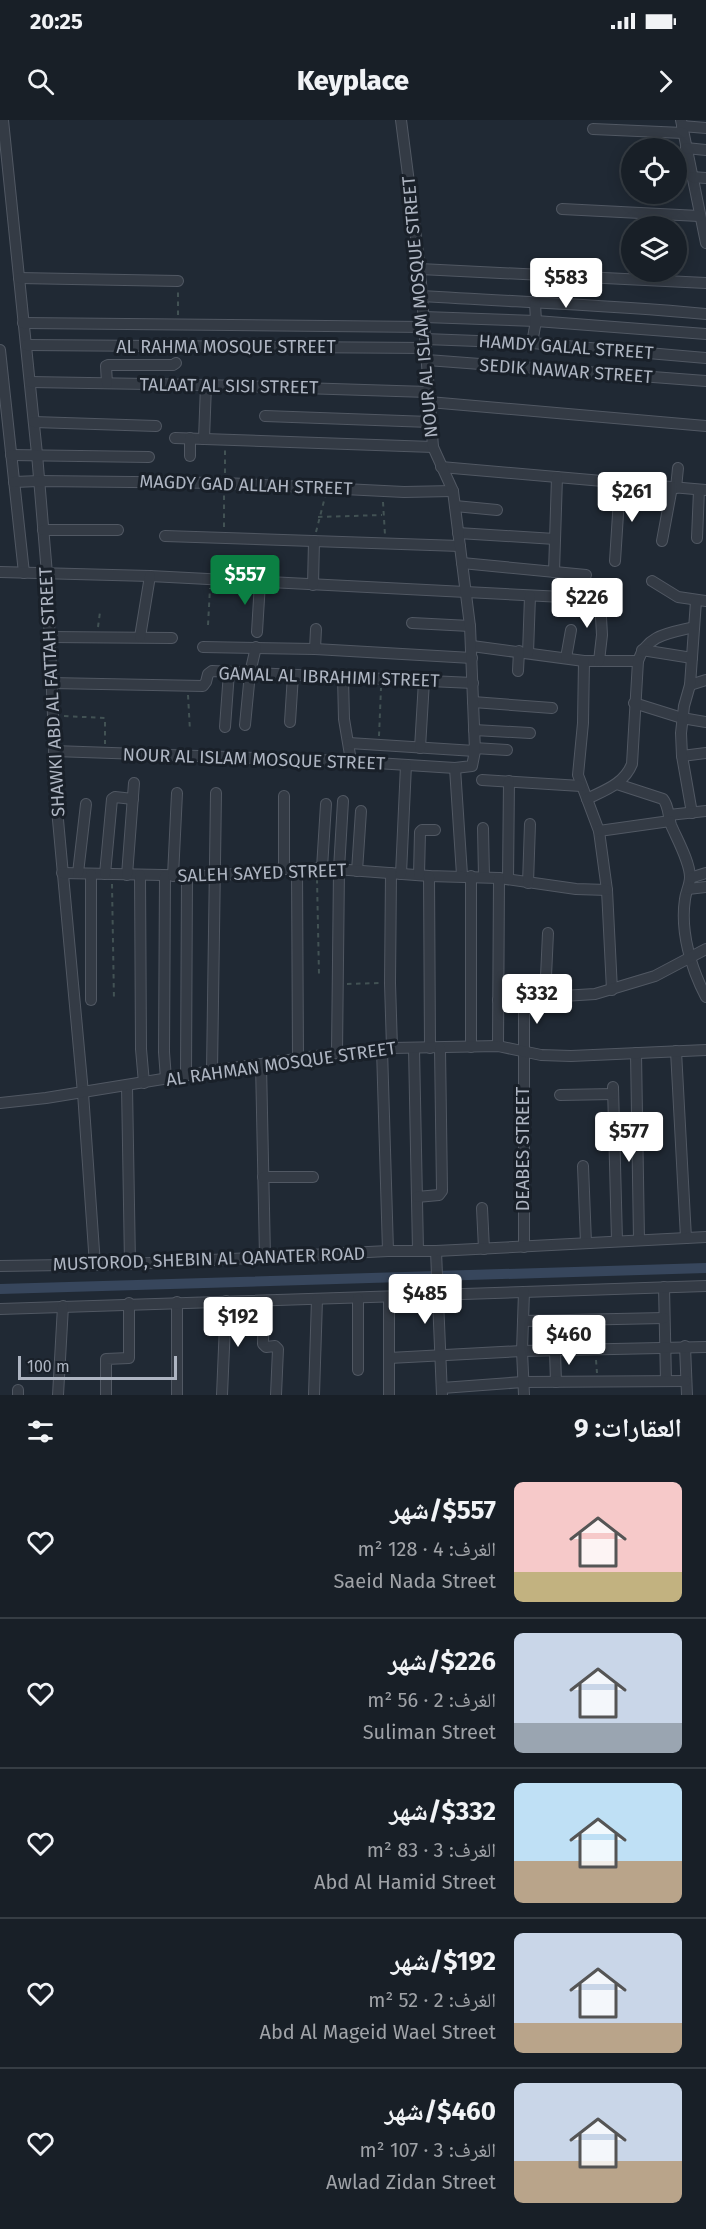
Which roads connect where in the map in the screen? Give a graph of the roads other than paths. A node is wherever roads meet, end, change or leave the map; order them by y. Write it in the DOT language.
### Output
graph roads {
  1 [pos="3,120"];
  2 [pos="401,120"];
  3 [pos="682,126"];
  4 [pos="706,128"];
  5 [pos="593,129"];
  6 [pos="687,148"];
  7 [pos="706,150"];
  8 [pos="687,153"];
  9 [pos="692,177"];
  10 [pos="706,178"];
  11 [pos="701,195"];
  12 [pos="562,209"];
  13 [pos="702,219"];
  14 [pos="706,243"];
  15 [pos="420,268"];
  16 [pos="19,278"];
  17 [pos="178,281"];
  18 [pos="706,283"];
  19 [pos="422,296"];
  20 [pos="535,303"];
  21 [pos="706,314"];
  22 [pos="536,321"];
  23 [pos="23,323"];
  24 [pos="425,333"];
  25 [pos="706,334"];
  26 [pos="532,343"];
  27 [pos="26,345"];
  28 [pos="0,350"];
  29 [pos="706,358"];
  30 [pos="427,360"];
  31 [pos="176,363"];
  32 [pos="706,381"];
  33 [pos="30,382"];
  34 [pos="106,383"];
  35 [pos="206,385"];
  36 [pos="429,397"];
  37 [pos="265,416"];
  38 [pos="34,422"];
  39 [pos="430,422"];
  40 [pos="156,426"];
  41 [pos="706,426"];
  42 [pos="175,438"];
  43 [pos="190,438"];
  44 [pos="204,439"];
  45 [pos="433,447"];
  46 [pos="38,454"];
  47 [pos="11,455"];
  48 [pos="190,456"];
  49 [pos="149,457"];
  50 [pos="441,467"];
  51 [pos="678,468"];
  52 [pos="557,477"];
  53 [pos="39,480"];
  54 [pos="14,482"];
  55 [pos="620,483"];
  56 [pos="674,488"];
  57 [pos="703,490"];
  58 [pos="453,491"];
  59 [pos="454,506"];
  60 [pos="497,510"];
  61 [pos="43,530"];
  62 [pos="118,531"];
  63 [pos="458,533"];
  64 [pos="165,536"];
  65 [pos="697,538"];
  66 [pos="555,539"];
  67 [pos="314,541"];
  68 [pos="662,541"];
  69 [pos="460,546"];
  70 [pos="615,561"];
  71 [pos="462,563"];
  72 [pos="0,572"];
  73 [pos="554,572"];
  74 [pos="24,573"];
  75 [pos="47,574"];
  76 [pos="586,575"];
  77 [pos="150,576"];
  78 [pos="652,580"];
  79 [pos="261,582"];
  80 [pos="313,585"];
  81 [pos="466,593"];
  82 [pos="530,596"];
  83 [pos="583,598"];
  84 [pos="600,599"];
  85 [pos="701,601"];
  86 [pos="412,623"];
  87 [pos="470,626"];
  88 [pos="694,627"];
  89 [pos="316,629"];
  90 [pos="571,630"];
  91 [pos="257,632"];
  92 [pos="49,637"];
  93 [pos="140,637"];
  94 [pos="172,638"];
  95 [pos="472,646"];
  96 [pos="203,647"];
  97 [pos="256,647"];
  98 [pos="315,649"];
  99 [pos="523,652"];
  100 [pos="640,656"];
  101 [pos="472,658"];
  102 [pos="566,658"];
  103 [pos="692,658"];
  104 [pos="584,661"];
  105 [pos="599,661"];
  106 [pos="518,671"];
  107 [pos="229,672"];
  108 [pos="250,673"];
  109 [pos="293,675"];
  110 [pos="343,677"];
  111 [pos="706,680"];
  112 [pos="424,681"];
  113 [pos="51,683"];
  114 [pos="473,683"];
  115 [pos="690,685"];
  116 [pos="473,702"];
  117 [pos="634,704"];
  118 [pos="552,708"];
  119 [pos="681,718"];
  120 [pos="290,722"];
  121 [pos="706,722"];
  122 [pos="245,725"];
  123 [pos="225,727"];
  124 [pos="474,730"];
  125 [pos="530,733"];
  126 [pos="349,743"];
  127 [pos="420,748"];
  128 [pos="474,750"];
  129 [pos="507,750"];
  130 [pos="54,751"];
  131 [pos="706,753"];
  132 [pos="682,756"];
  133 [pos="345,761"];
  134 [pos="406,765"];
  135 [pos="455,768"];
  136 [pos="482,780"];
  137 [pos="509,781"];
  138 [pos="134,783"];
  139 [pos="617,784"];
  140 [pos="581,786"];
  141 [pos="177,793"];
  142 [pos="216,793"];
  143 [pos="284,796"];
  144 [pos="132,799"];
  145 [pos="587,799"];
  146 [pos="343,801"];
  147 [pos="86,804"];
  148 [pos="326,804"];
  149 [pos="360,811"];
  150 [pos="706,811"];
  151 [pos="692,813"];
  152 [pos="670,818"];
  153 [pos="530,824"];
  154 [pos="483,828"];
  155 [pos="435,831"];
  156 [pos="599,831"];
  157 [pos="284,869"];
  158 [pos="297,869"];
  159 [pos="319,869"];
  160 [pos="339,869"];
  161 [pos="357,871"];
  162 [pos="62,873"];
  163 [pos="78,873"];
  164 [pos="396,873"];
  165 [pos="706,873"];
  166 [pos="91,874"];
  167 [pos="108,875"];
  168 [pos="127,875"];
  169 [pos="140,875"];
  170 [pos="424,875"];
  171 [pos="467,875"];
  172 [pos="169,876"];
  173 [pos="187,876"];
  174 [pos="213,876"];
  175 [pos="484,877"];
  176 [pos="503,878"];
  177 [pos="528,883"];
  178 [pos="689,883"];
  179 [pos="706,887"];
  180 [pos="607,890"];
  181 [pos="548,933"];
  182 [pos="706,949"];
  183 [pos="690,957"];
  184 [pos="702,977"];
  185 [pos="612,990"];
  186 [pos="706,997"];
  187 [pos="524,998"];
  188 [pos="545,998"];
  189 [pos="91,1000"];
  190 [pos="498,1000"];
  191 [pos="498,1046"];
  192 [pos="471,1047"];
  193 [pos="387,1048"];
  194 [pos="414,1048"];
  195 [pos="435,1048"];
  196 [pos="523,1050"];
  197 [pos="706,1050"];
  198 [pos="676,1051"];
  199 [pos="337,1053"];
  200 [pos="636,1053"];
  201 [pos="298,1059"];
  202 [pos="261,1064"];
  203 [pos="212,1071"];
  204 [pos="186,1075"];
  205 [pos="166,1079"];
  206 [pos="144,1083"];
  207 [pos="127,1086"];
  208 [pos="83,1093"];
  209 [pos="560,1095"];
  210 [pos="0,1102"];
  211 [pos="583,1166"];
  212 [pos="263,1177"];
  213 [pos="313,1177"];
  214 [pos="417,1197"];
  215 [pos="482,1208"];
  216 [pos="706,1237"];
  217 [pos="686,1238"];
  218 [pos="639,1240"];
  219 [pos="617,1241"];
  220 [pos="586,1243"];
  221 [pos="524,1247"];
  222 [pos="484,1249"];
  223 [pos="388,1251"];
  224 [pos="418,1251"];
  225 [pos="436,1251"];
  226 [pos="265,1257"];
  227 [pos="130,1264"];
  228 [pos="95,1265"];
  229 [pos="0,1266"];
  230 [pos="706,1286"];
  231 [pos="664,1287"];
  232 [pos="438,1290"];
  233 [pos="525,1292"];
  234 [pos="389,1297"];
  235 [pos="358,1298"];
  236 [pos="317,1299"];
  237 [pos="226,1301"];
  238 [pos="264,1301"];
  239 [pos="177,1302"];
  240 [pos="129,1303"];
  241 [pos="63,1306"];
  242 [pos="0,1309"];
  243 [pos="664,1318"];
  244 [pos="523,1321"];
  245 [pos="685,1346"];
  246 [pos="664,1347"];
  247 [pos="706,1347"];
  248 [pos="522,1351"];
  249 [pos="555,1351"];
  250 [pos="440,1355"];
  251 [pos="389,1358"];
  252 [pos="358,1370"];
  253 [pos="666,1381"];
  254 [pos="686,1381"];
  255 [pos="523,1382"];
  256 [pos="556,1382"];
  257 [pos="442,1391"];
  258 [pos="58,1395"];
  259 [pos="106,1395"];
  260 [pos="177,1395"];
  261 [pos="222,1395"];
  262 [pos="276,1395"];
  263 [pos="314,1395"];
  264 [pos="389,1395"];
  265 [pos="524,1395"];
  266 [pos="687,1395"];
  1 -- 16 [label="street, SHAWKI ABD AL FATTAH STREET"];
  2 -- 15 [label="street, NOUR AL ISLAM MOSQUE STREET"];
  3 -- 4 [label="street"];
  3 -- 5 [label="street"];
  6 -- 7 [label="street"];
  8 -- 9 [label="street"];
  9 -- 10 [label="street"];
  9 -- 11 [label="street"];
  11 -- 13 [label="street"];
  12 -- 13 [label="street"];
  13 -- 14 [label="street"];
  15 -- 18 [label="street"];
  15 -- 19 [label="street, NOUR AL ISLAM MOSQUE STREET"];
  16 -- 17 [label="street"];
  16 -- 23 [label="street, SHAWKI ABD AL FATTAH STREET"];
  19 -- 20 [label="street"];
  19 -- 24 [label="street, NOUR AL ISLAM MOSQUE STREET"];
  20 -- 21 [label="street"];
  20 -- 22 [label="street"];
  22 -- 24 [label="street"];
  22 -- 25 [label="street"];
  22 -- 26 [label="street"];
  23 -- 24 [label="street"];
  23 -- 27 [label="street, SHAWKI ABD AL FATTAH STREET"];
  24 -- 26 [label="street, HAMDY GALAL STREET"];
  24 -- 27 [label="street, AL RAHMA MOSQUE STREET"];
  24 -- 30 [label="street, NOUR AL ISLAM MOSQUE STREET"];
  26 -- 29 [label="street, HAMDY GALAL STREET"];
  27 -- 33 [label="street, SHAWKI ABD AL FATTAH STREET"];
  28 -- 47 [label="street, SHAWKI ABD AL FATTAH STREET"];
  30 -- 32 [label="street, SEDIK NAWAR STREET"];
  30 -- 36 [label="street, NOUR AL ISLAM MOSQUE STREET"];
  31 -- 34 [label="street"];
  33 -- 34 [label="street, TALAAT AL SISI STREET"];
  33 -- 38 [label="street, SHAWKI ABD AL FATTAH STREET"];
  34 -- 35 [label="street, TALAAT AL SISI STREET"];
  35 -- 36 [label="street, TALAAT AL SISI STREET"];
  35 -- 44 [label="street"];
  36 -- 39 [label="street, NOUR AL ISLAM MOSQUE STREET"];
  36 -- 41 [label="street, TALAAT AL SISI STREET"];
  37 -- 39 [label="street"];
  38 -- 40 [label="street"];
  38 -- 46 [label="street, SHAWKI ABD AL FATTAH STREET"];
  39 -- 45 [label="street, NOUR AL ISLAM MOSQUE STREET"];
  42 -- 43 [label="street"];
  43 -- 44 [label="street"];
  43 -- 48 [label="street"];
  44 -- 45 [label="street"];
  45 -- 50 [label="street, NOUR AL ISLAM MOSQUE STREET"];
  46 -- 47 [label="street"];
  46 -- 49 [label="street"];
  46 -- 53 [label="street, SHAWKI ABD AL FATTAH STREET"];
  47 -- 54 [label="street, SHAWKI ABD AL FATTAH STREET"];
  50 -- 52 [label="street"];
  50 -- 58 [label="street, NOUR AL ISLAM MOSQUE STREET"];
  51 -- 56 [label="street"];
  52 -- 55 [label="street"];
  52 -- 66 [label="street"];
  53 -- 54 [label="street, MAGDY GAD ALLAH STREET"];
  53 -- 58 [label="street, MAGDY GAD ALLAH STREET"];
  53 -- 61 [label="street, SHAWKI ABD AL FATTAH STREET"];
  54 -- 74 [label="street, SHAWKI ABD AL FATTAH STREET"];
  55 -- 56 [label="street"];
  55 -- 70 [label="street"];
  56 -- 57 [label="street"];
  56 -- 68 [label="street"];
  57 -- 65 [label="street"];
  58 -- 59 [label="street"];
  59 -- 60 [label="street"];
  59 -- 63 [label="street"];
  61 -- 62 [label="street"];
  61 -- 75 [label="street, SHAWKI ABD AL FATTAH STREET"];
  63 -- 66 [label="street"];
  63 -- 69 [label="street"];
  64 -- 67 [label="street"];
  66 -- 73 [label="street"];
  67 -- 69 [label="street"];
  67 -- 80 [label="street"];
  69 -- 71 [label="street"];
  71 -- 73 [label="street"];
  71 -- 81 [label="street"];
  72 -- 74 [label="street"];
  73 -- 76 [label="street"];
  74 -- 75 [label="street"];
  75 -- 77 [label="street"];
  75 -- 92 [label="street, SHAWKI ABD AL FATTAH STREET"];
  77 -- 79 [label="street"];
  77 -- 93 [label="street"];
  78 -- 85 [label="street"];
  79 -- 80 [label="street"];
  79 -- 91 [label="street"];
  80 -- 81 [label="street"];
  81 -- 82 [label="street"];
  81 -- 87 [label="street"];
  82 -- 83 [label="street"];
  82 -- 99 [label="street"];
  84 -- 105 [label="street"];
  85 -- 88 [label="street"];
  86 -- 87 [label="street"];
  87 -- 95 [label="street"];
  88 -- 100 [label="street"];
  88 -- 103 [label="street"];
  89 -- 98 [label="street"];
  90 -- 102 [label="street"];
  92 -- 93 [label="street"];
  92 -- 113 [label="street, SHAWKI ABD AL FATTAH STREET"];
  93 -- 94 [label="street"];
  95 -- 99 [label="street"];
  95 -- 101 [label="street"];
  96 -- 97 [label="street"];
  97 -- 98 [label="street"];
  97 -- 108 [label="street"];
  98 -- 101 [label="street"];
  99 -- 102 [label="street"];
  99 -- 106 [label="street"];
  100 -- 103 [label="street"];
  100 -- 105 [label="street"];
  100 -- 117 [label="street"];
  101 -- 114 [label="street"];
  102 -- 104 [label="street"];
  103 -- 115 [label="street"];
  104 -- 105 [label="street"];
  104 -- 140 [label="street"];
  107 -- 108 [label="street, GAMAL AL IBRAHIMI STREET"];
  107 -- 113 [label="street, GAMAL AL IBRAHIMI STREET"];
  107 -- 123 [label="street"];
  108 -- 109 [label="street, GAMAL AL IBRAHIMI STREET"];
  108 -- 122 [label="street"];
  109 -- 110 [label="street, GAMAL AL IBRAHIMI STREET"];
  109 -- 120 [label="street"];
  110 -- 112 [label="street, GAMAL AL IBRAHIMI STREET"];
  110 -- 126 [label="street"];
  111 -- 115 [label="street"];
  112 -- 114 [label="street, GAMAL AL IBRAHIMI STREET"];
  112 -- 127 [label="street"];
  113 -- 130 [label="street, SHAWKI ABD AL FATTAH STREET"];
  114 -- 116 [label="street"];
  115 -- 119 [label="street"];
  116 -- 118 [label="street"];
  116 -- 124 [label="street"];
  117 -- 119 [label="street"];
  117 -- 139 [label="street"];
  119 -- 121 [label="street"];
  119 -- 132 [label="street"];
  124 -- 125 [label="street"];
  124 -- 128 [label="street"];
  126 -- 127 [label="street"];
  126 -- 133 [label="street"];
  127 -- 128 [label="street"];
  128 -- 129 [label="street"];
  128 -- 135 [label="street"];
  130 -- 133 [label="street, NOUR AL ISLAM MOSQUE STREET"];
  130 -- 162 [label="street, SHAWKI ABD AL FATTAH STREET"];
  131 -- 132 [label="street"];
  132 -- 151 [label="street"];
  133 -- 134 [label="street, NOUR AL ISLAM MOSQUE STREET"];
  134 -- 135 [label="street, NOUR AL ISLAM MOSQUE STREET"];
  134 -- 164 [label="street"];
  135 -- 171 [label="street"];
  136 -- 137 [label="street"];
  137 -- 140 [label="street"];
  137 -- 176 [label="street"];
  138 -- 144 [label="street"];
  139 -- 145 [label="street"];
  139 -- 152 [label="street"];
  140 -- 145 [label="street"];
  141 -- 172 [label="street"];
  142 -- 174 [label="street"];
  143 -- 157 [label="street"];
  144 -- 167 [label="street"];
  144 -- 168 [label="street"];
  145 -- 156 [label="street"];
  146 -- 160 [label="street"];
  147 -- 163 [label="street"];
  148 -- 159 [label="street"];
  149 -- 161 [label="street"];
  150 -- 151 [label="street"];
  151 -- 152 [label="street"];
  152 -- 156 [label="street"];
  152 -- 178 [label="street"];
  153 -- 177 [label="street"];
  154 -- 175 [label="street"];
  155 -- 170 [label="street"];
  156 -- 180 [label="street"];
  157 -- 158 [label="street, SALEH SAYED STREET"];
  157 -- 174 [label="street, SALEH SAYED STREET"];
  158 -- 159 [label="street, SALEH SAYED STREET"];
  158 -- 201 [label="street"];
  159 -- 160 [label="street, SALEH SAYED STREET"];
  160 -- 161 [label="street, SALEH SAYED STREET"];
  160 -- 199 [label="street"];
  161 -- 164 [label="street, SALEH SAYED STREET"];
  162 -- 163 [label="street, SALEH SAYED STREET"];
  162 -- 208 [label="street, SHAWKI ABD AL FATTAH STREET"];
  163 -- 166 [label="street, SALEH SAYED STREET"];
  164 -- 170 [label="street, SALEH SAYED STREET"];
  164 -- 193 [label="street"];
  165 -- 178 [label="street"];
  166 -- 167 [label="street, SALEH SAYED STREET"];
  166 -- 189 [label="street"];
  167 -- 168 [label="street, SALEH SAYED STREET"];
  168 -- 169 [label="street, SALEH SAYED STREET"];
  169 -- 172 [label="street, SALEH SAYED STREET"];
  169 -- 206 [label="street"];
  170 -- 171 [label="street, SALEH SAYED STREET"];
  170 -- 195 [label="street"];
  171 -- 175 [label="street, SALEH SAYED STREET"];
  171 -- 192 [label="street"];
  172 -- 173 [label="street, SALEH SAYED STREET"];
  172 -- 205 [label="street"];
  173 -- 174 [label="street, SALEH SAYED STREET"];
  173 -- 204 [label="street"];
  174 -- 203 [label="street"];
  175 -- 176 [label="street, SALEH SAYED STREET"];
  176 -- 177 [label="street, SALEH SAYED STREET"];
  176 -- 190 [label="street"];
  177 -- 180 [label="street, SALEH SAYED STREET"];
  178 -- 179 [label="street"];
  178 -- 183 [label="street"];
  180 -- 185 [label="street"];
  181 -- 188 [label="street"];
  182 -- 183 [label="street"];
  183 -- 184 [label="street"];
  183 -- 185 [label="street"];
  184 -- 186 [label="street"];
  185 -- 188 [label="street"];
  187 -- 188 [label="street"];
  187 -- 190 [label="street"];
  187 -- 196 [label="street, DEABES STREET"];
  190 -- 191 [label="street"];
  191 -- 192 [label="street, AL RAHMAN MOSQUE STREET"];
  191 -- 196 [label="street, AL RAHMAN MOSQUE STREET"];
  192 -- 195 [label="street, AL RAHMAN MOSQUE STREET"];
  193 -- 194 [label="street, AL RAHMAN MOSQUE STREET"];
  193 -- 199 [label="street, AL RAHMAN MOSQUE STREET"];
  193 -- 223 [label="street"];
  194 -- 195 [label="street, AL RAHMAN MOSQUE STREET"];
  194 -- 214 [label="street"];
  195 -- 214 [label="street"];
  196 -- 200 [label="street, AL RAHMAN MOSQUE STREET"];
  196 -- 221 [label="street, DEABES STREET"];
  197 -- 198 [label="street, AL RAHMAN MOSQUE STREET"];
  198 -- 200 [label="street, AL RAHMAN MOSQUE STREET"];
  198 -- 217 [label="street"];
  199 -- 201 [label="street, AL RAHMAN MOSQUE STREET"];
  200 -- 218 [label="street"];
  201 -- 202 [label="street, AL RAHMAN MOSQUE STREET"];
  202 -- 203 [label="street, AL RAHMAN MOSQUE STREET"];
  202 -- 212 [label="street"];
  203 -- 204 [label="street, AL RAHMAN MOSQUE STREET"];
  204 -- 205 [label="street, AL RAHMAN MOSQUE STREET"];
  205 -- 206 [label="street, AL RAHMAN MOSQUE STREET"];
  206 -- 207 [label="street, AL RAHMAN MOSQUE STREET"];
  207 -- 208 [label="street, AL RAHMAN MOSQUE STREET"];
  207 -- 227 [label="street"];
  208 -- 210 [label="street, AL RAHMAN MOSQUE STREET"];
  208 -- 228 [label="street, SHAWKI ABD AL FATTAH STREET"];
  209 -- 219 [label="street"];
  211 -- 220 [label="street"];
  212 -- 213 [label="street"];
  212 -- 226 [label="street"];
  214 -- 224 [label="street"];
  215 -- 222 [label="street"];
  216 -- 217 [label="street, MUSTOROD, SHEBIN AL QANATER ROAD"];
  217 -- 218 [label="street, MUSTOROD, SHEBIN AL QANATER ROAD"];
  218 -- 219 [label="street, MUSTOROD, SHEBIN AL QANATER ROAD"];
  219 -- 220 [label="street, MUSTOROD, SHEBIN AL QANATER ROAD"];
  220 -- 221 [label="street, MUSTOROD, SHEBIN AL QANATER ROAD"];
  221 -- 222 [label="street, MUSTOROD, SHEBIN AL QANATER ROAD"];
  222 -- 225 [label="street, MUSTOROD, SHEBIN AL QANATER ROAD"];
  223 -- 224 [label="street, MUSTOROD, SHEBIN AL QANATER ROAD"];
  223 -- 226 [label="street, MUSTOROD, SHEBIN AL QANATER ROAD"];
  224 -- 225 [label="street, MUSTOROD, SHEBIN AL QANATER ROAD"];
  225 -- 232 [label="street"];
  226 -- 227 [label="street, MUSTOROD, SHEBIN AL QANATER ROAD"];
  227 -- 228 [label="street, MUSTOROD, SHEBIN AL QANATER ROAD"];
  228 -- 229 [label="street, MUSTOROD, SHEBIN AL QANATER ROAD"];
  230 -- 231 [label="street"];
  231 -- 233 [label="street"];
  231 -- 243 [label="street"];
  232 -- 233 [label="street"];
  232 -- 234 [label="street"];
  232 -- 250 [label="street"];
  233 -- 244 [label="street"];
  234 -- 235 [label="street"];
  234 -- 251 [label="street"];
  235 -- 236 [label="street"];
  235 -- 252 [label="street"];
  236 -- 238 [label="street"];
  236 -- 263 [label="street"];
  237 -- 238 [label="street"];
  237 -- 239 [label="street"];
  237 -- 261 [label="street"];
  238 -- 262 [label="street"];
  239 -- 240 [label="street"];
  239 -- 260 [label="street"];
  240 -- 241 [label="street"];
  240 -- 259 [label="street"];
  241 -- 242 [label="street"];
  241 -- 258 [label="street"];
  243 -- 244 [label="street"];
  243 -- 246 [label="street"];
  244 -- 248 [label="street"];
  245 -- 246 [label="street"];
  245 -- 247 [label="street"];
  245 -- 254 [label="street"];
  246 -- 249 [label="street"];
  246 -- 253 [label="street"];
  248 -- 249 [label="street"];
  248 -- 250 [label="street"];
  248 -- 255 [label="street"];
  249 -- 256 [label="street"];
  250 -- 251 [label="street"];
  250 -- 257 [label="street"];
  251 -- 264 [label="street"];
  253 -- 254 [label="street"];
  253 -- 256 [label="street"];
  254 -- 266 [label="street"];
  255 -- 256 [label="street"];
  255 -- 257 [label="street"];
  255 -- 265 [label="street"];
}
